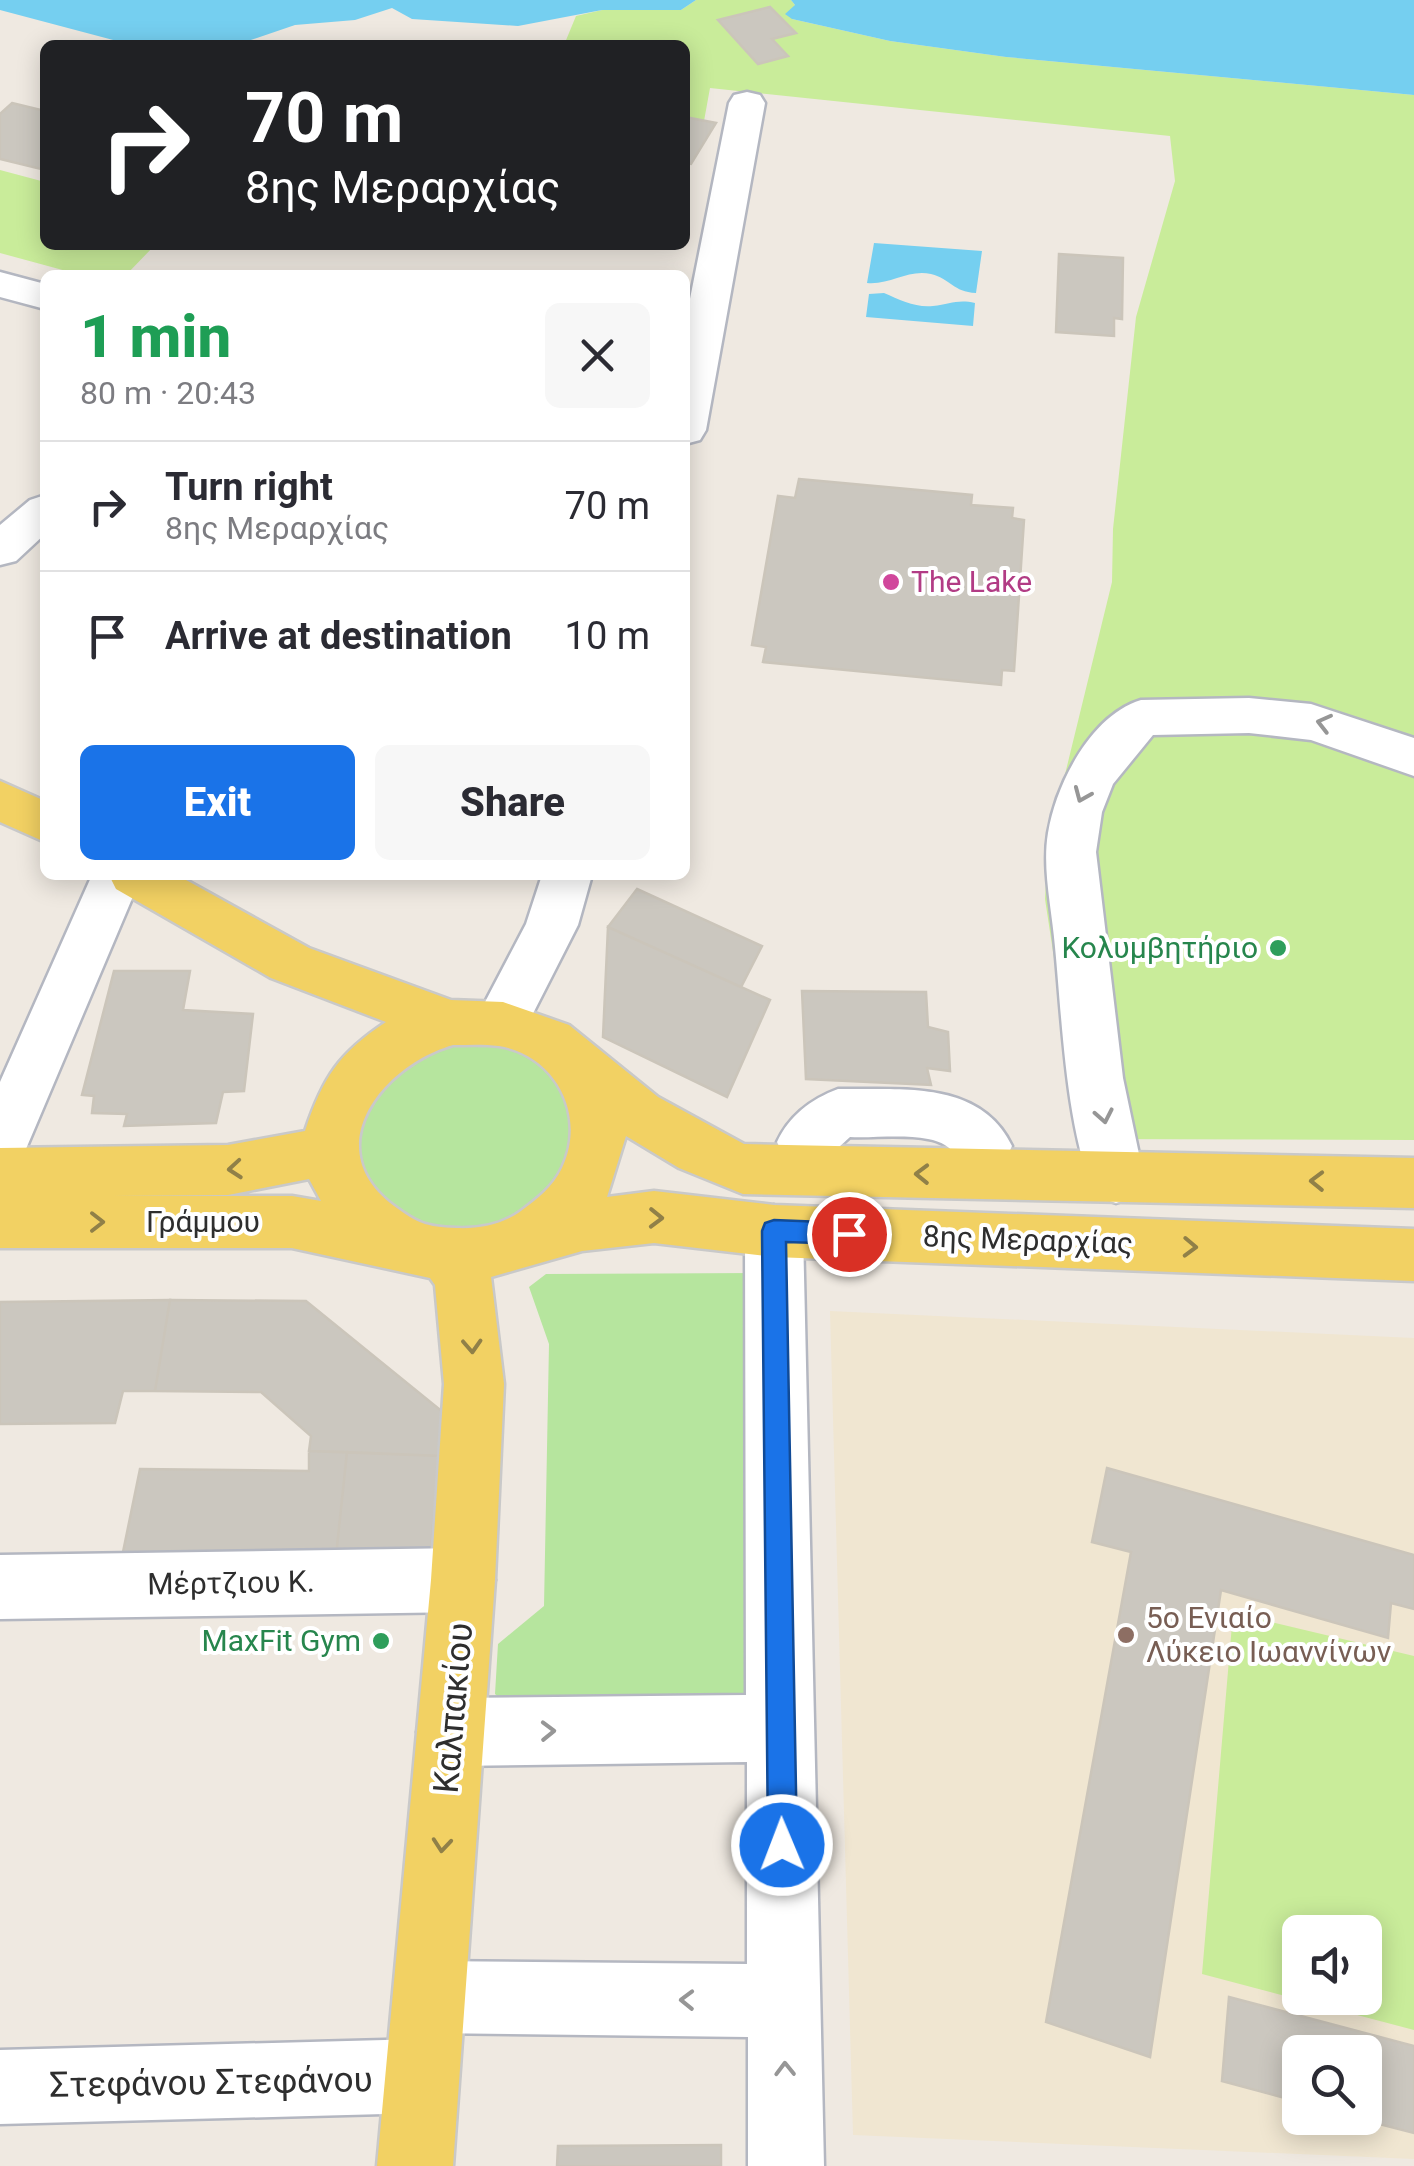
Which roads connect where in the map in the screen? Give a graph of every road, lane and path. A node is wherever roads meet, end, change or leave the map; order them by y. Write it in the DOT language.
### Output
graph roads {
  1 [pos="747,103"];
  2 [pos="704,227"];
  3 [pos="0,284"];
  4 [pos="40,296"];
  5 [pos="690,377"];
  6 [pos="40,514"];
  7 [pos="0,550"];
  8 [pos="1414,758"];
  9 [pos="0,800"];
  10 [pos="40,820"];
  11 [pos="115,880"];
  12 [pos="143,880"];
  13 [pos="566,880"];
  14 [pos="290,963"];
  15 [pos="520,1038"];
  16 [pos="350,1085"];
  17 [pos="804,1142"];
  18 [pos="0,1146"];
  19 [pos="984,1146"];
  20 [pos="330,1149"];
  21 [pos="0,1173"];
  22 [pos="1116,1178"];
  23 [pos="1414,1183"];
  24 [pos="0,1222"];
  25 [pos="774,1231"];
  26 [pos="526,1239"];
  27 [pos="424,1251"];
  28 [pos="1414,1255"];
  29 [pos="463,1580"];
  30 [pos="0,1587"];
  31 [pos="780,1728"];
  32 [pos="451,1732"];
  33 [pos="429,1997"];
  34 [pos="784,2002"];
  35 [pos="422,2076"];
  36 [pos="0,2087"];
  37 [pos="415,2166"];
  38 [pos="786,2166"];
  1 -- 2 [label="street"];
  2 -- 5 [label="street"];
  3 -- 4 [label="street"];
  6 -- 7 [label="street"];
  8 -- 22 [label="street, one-way"];
  9 -- 10 [label="main road"];
  11 -- 18 [label="street"];
  12 -- 14 [label="main road"];
  13 -- 15 [label="street"];
  14 -- 15 [label="main road, 8ης Μεραρχίας"];
  14 -- 16 [label="main road"];
  15 -- 16 [label="main road"];
  22 -- 15 [label="main road, 8ης Μεραρχίας, one-way"];
  15 -- 26 [label="main road, Γράμμου"];
  16 -- 20 [label="main road"];
  17 -- 19 [label="street"];
  20 -- 21 [label="main road, Γράμμου, one-way"];
  20 -- 27 [label="main road"];
  23 -- 22 [label="main road, 8ης Μεραρχίας, one-way"];
  24 -- 27 [label="main road, Γράμμου, one-way"];
  26 -- 25 [label="main road, 8ης Μεραρχίας, one-way"];
  25 -- 28 [label="main road, 8ης Μεραρχίας, one-way"];
  25 -- 31 [label="street"];
  26 -- 27 [label="main road, Γράμμου"];
  27 -- 29 [label="main road, Καλπακίου, one-way"];
  29 -- 30 [label="street, Μέρτζιου Κ."];
  29 -- 32 [label="main road, Καλπακίου"];
  32 -- 31 [label="street, one-way"];
  31 -- 34 [label="street"];
  32 -- 33 [label="main road, Καλπακίου, one-way"];
  34 -- 33 [label="street, one-way"];
  33 -- 35 [label="main road, Καλπακίου"];
  38 -- 34 [label="street, one-way"];
  35 -- 36 [label="street, Στεφάνου Στεφάνου"];
  35 -- 37 [label="main road, Καλπακίου"];
}
